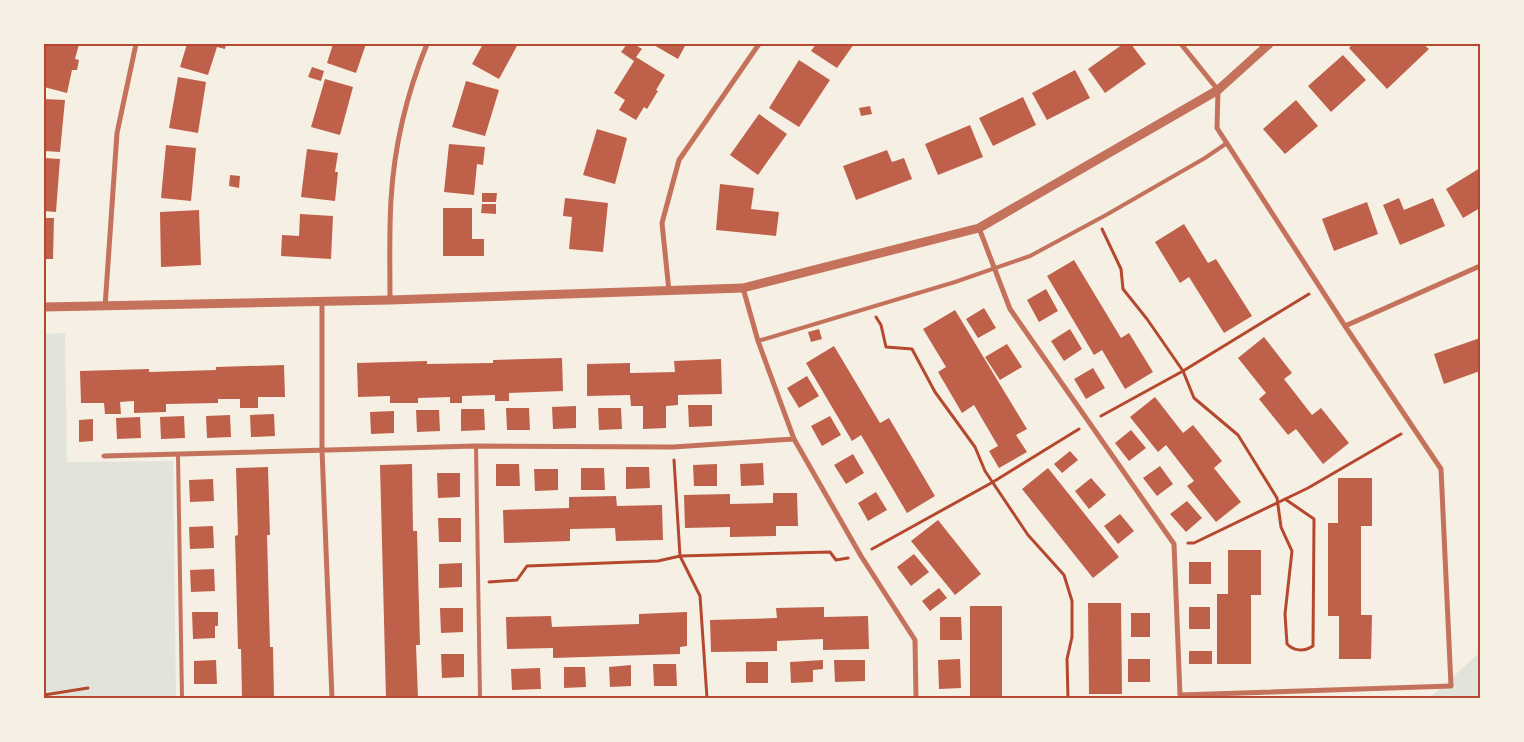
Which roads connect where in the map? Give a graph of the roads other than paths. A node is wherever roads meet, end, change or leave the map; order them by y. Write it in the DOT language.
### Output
graph roads {
  1 [pos="136,44"];
  2 [pos="427,44"];
  3 [pos="759,44"];
  4 [pos="1181,44"];
  5 [pos="1269,44"];
  6 [pos="1218,90"];
  7 [pos="1227,143"];
  8 [pos="980,228"];
  9 [pos="1480,266"];
  10 [pos="995,269"];
  11 [pos="743,288"];
  12 [pos="669,292"];
  13 [pos="390,300"];
  14 [pos="322,302"];
  15 [pos="105,307"];
  16 [pos="44,308"];
  17 [pos="1345,326"];
  18 [pos="758,341"];
  19 [pos="794,439"];
  20 [pos="476,446"];
  21 [pos="322,450"];
  22 [pos="178,455"];
  23 [pos="104,456"];
  24 [pos="182,698"];
  25 [pos="332,698"];
  26 [pos="480,698"];
  27 [pos="916,698"];
  1 -- 15 [label="street"];
  2 -- 13 [label="street"];
  3 -- 12 [label="street"];
  4 -- 6 [label="street"];
  5 -- 6 [label="street"];
  6 -- 7 [label="street"];
  6 -- 8 [label="street"];
  7 -- 10 [label="lane"];
  7 -- 17 [label="street"];
  8 -- 10 [label="street"];
  8 -- 11 [label="street"];
  9 -- 17 [label="street"];
  10 -- 17 [label="street"];
  10 -- 18 [label="lane"];
  11 -- 12 [label="street"];
  11 -- 18 [label="street"];
  12 -- 13 [label="street"];
  13 -- 14 [label="street"];
  14 -- 15 [label="street"];
  14 -- 21 [label="street"];
  15 -- 16 [label="street"];
  18 -- 19 [label="street"];
  19 -- 20 [label="street"];
  19 -- 27 [label="street"];
  20 -- 21 [label="street"];
  20 -- 26 [label="lane"];
  21 -- 22 [label="street"];
  21 -- 25 [label="street"];
  22 -- 23 [label="street"];
  22 -- 24 [label="lane"];
}
